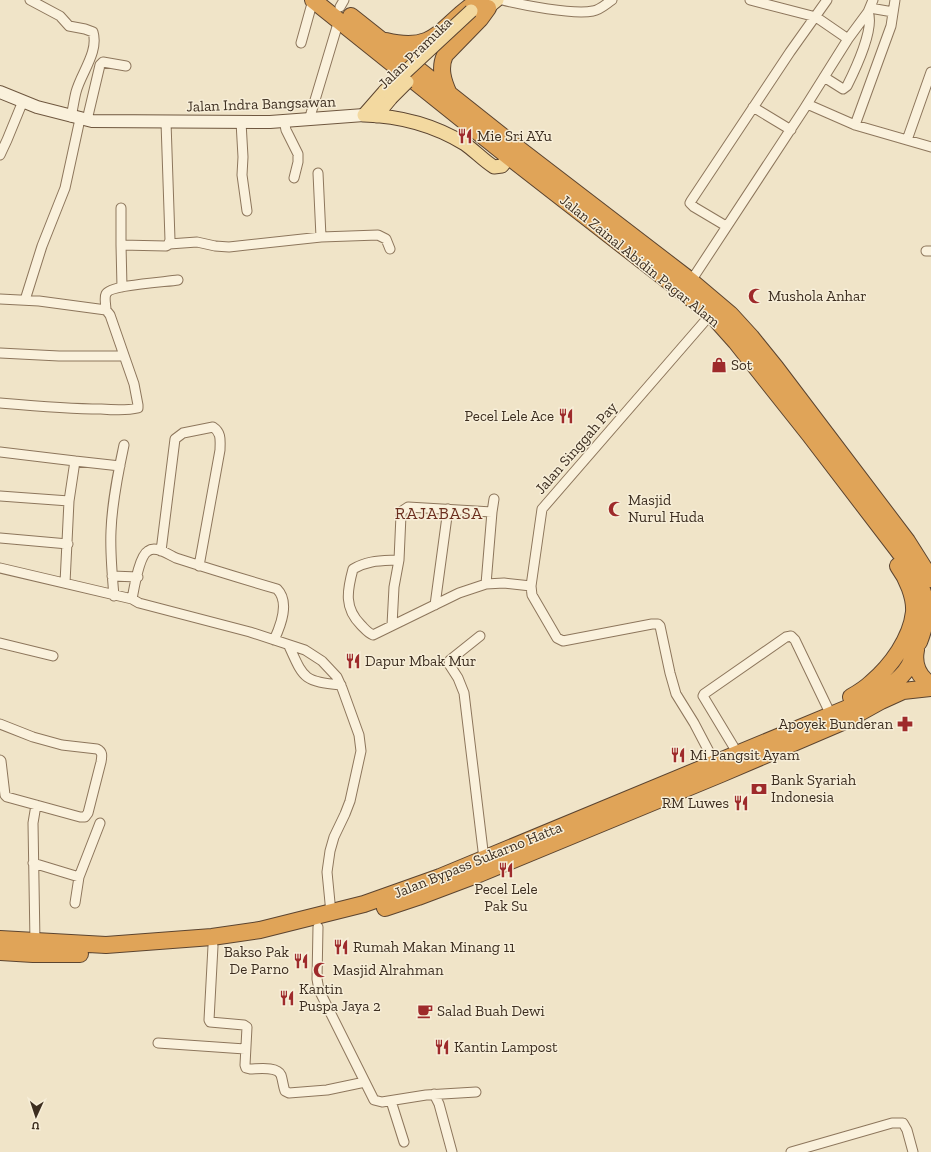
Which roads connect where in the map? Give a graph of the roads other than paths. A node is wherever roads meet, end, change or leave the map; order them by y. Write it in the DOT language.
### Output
graph roads {
  1 [pos="30,0"];
  2 [pos="313,0"];
  3 [pos="612,0"];
  4 [pos="750,0"];
  5 [pos="827,0"];
  6 [pos="895,0"];
  7 [pos="485,5"];
  8 [pos="338,7"];
  9 [pos="870,7"];
  10 [pos="893,12"];
  11 [pos="816,17"];
  12 [pos="848,39"];
  13 [pos="382,40"];
  14 [pos="428,41"];
  15 [pos="301,43"];
  16 [pos="445,55"];
  17 [pos="126,66"];
  18 [pos="931,72"];
  19 [pos="824,77"];
  20 [pos="0,92"];
  21 [pos="450,94"];
  22 [pos="23,101"];
  23 [pos="807,104"];
  24 [pos="753,107"];
  25 [pos="370,116"];
  26 [pos="80,118"];
  27 [pos="284,120"];
  28 [pos="310,120"];
  29 [pos="166,122"];
  30 [pos="242,122"];
  31 [pos="855,125"];
  32 [pos="791,130"];
  33 [pos="907,140"];
  34 [pos="931,147"];
  35 [pos="0,155"];
  36 [pos="510,157"];
  37 [pos="318,173"];
  38 [pos="294,178"];
  39 [pos="121,208"];
  40 [pos="247,211"];
  41 [pos="726,226"];
  42 [pos="321,237"];
  43 [pos="170,240"];
  44 [pos="121,245"];
  45 [pos="390,249"];
  46 [pos="178,280"];
  47 [pos="691,281"];
  48 [pos="122,287"];
  49 [pos="0,299"];
  50 [pos="25,300"];
  51 [pos="106,310"];
  52 [pos="711,314"];
  53 [pos="0,353"];
  54 [pos="124,356"];
  55 [pos="0,404"];
  56 [pos="124,445"];
  57 [pos="0,452"];
  58 [pos="75,461"];
  59 [pos="120,466"];
  60 [pos="854,493"];
  61 [pos="0,496"];
  62 [pos="494,498"];
  63 [pos="69,501"];
  64 [pos="448,509"];
  65 [pos="492,512"];
  66 [pos="878,515"];
  67 [pos="0,538"];
  68 [pos="68,544"];
  69 [pos="161,551"];
  70 [pos="399,560"];
  71 [pos="199,566"];
  72 [pos="0,568"];
  73 [pos="112,576"];
  74 [pos="138,577"];
  75 [pos="931,579"];
  76 [pos="64,583"];
  77 [pos="486,584"];
  78 [pos="530,586"];
  79 [pos="114,596"];
  80 [pos="132,599"];
  81 [pos="435,605"];
  82 [pos="392,625"];
  83 [pos="931,630"];
  84 [pos="480,636"];
  85 [pos="274,640"];
  86 [pos="0,643"];
  87 [pos="289,646"];
  88 [pos="917,647"];
  89 [pos="53,656"];
  90 [pos="341,685"];
  91 [pos="931,685"];
  92 [pos="931,688"];
  93 [pos="931,698"];
  94 [pos="837,716"];
  95 [pos="0,724"];
  96 [pos="738,754"];
  97 [pos="0,760"];
  98 [pos="714,763"];
  99 [pos="36,804"];
  100 [pos="100,823"];
  101 [pos="571,829"];
  102 [pos="551,838"];
  103 [pos="484,859"];
  104 [pos="33,863"];
  105 [pos="80,877"];
  106 [pos="75,903"];
  107 [pos="330,913"];
  108 [pos="318,927"];
  109 [pos="0,940"];
  110 [pos="35,942"];
  111 [pos="214,946"];
  112 [pos="0,952"];
  113 [pos="158,1043"];
  114 [pos="245,1048"];
  115 [pos="365,1082"];
  116 [pos="476,1092"];
  117 [pos="434,1094"];
  118 [pos="391,1101"];
  119 [pos="404,1142"];
  120 [pos="452,1152"];
  121 [pos="791,1152"];
  122 [pos="912,1152"];
  1 -- 26 [label="street"];
  2 -- 8 [label="highway, Jalan Zainal Abidin Pagar Alam"];
  2 -- 15 [label="street"];
  3 -- 7 [label="street"];
  4 -- 11 [label="street"];
  5 -- 11 [label="street"];
  6 -- 10 [label="street"];
  7 -- 14 [label="highway"];
  7 -- 16 [label="highway"];
  7 -- 25 [label="main road, Jalan Pramuka, bridge"];
  8 -- 13 [label="highway, Jalan Zainal Abidin Pagar Alam"];
  8 -- 28 [label="street"];
  8 -- 36 [label="highway, Jalan Zainal Abidin Pagar Alam"];
  9 -- 10 [label="street"];
  9 -- 12 [label="street"];
  9 -- 19 [label="street"];
  10 -- 31 [label="street"];
  11 -- 12 [label="street"];
  11 -- 24 [label="street"];
  12 -- 19 [label="street"];
  13 -- 14 [label="highway"];
  13 -- 21 [label="highway, Jalan Zainal Abidin Pagar Alam"];
  14 -- 16 [label="highway"];
  16 -- 21 [label="highway"];
  17 -- 26 [label="street"];
  18 -- 33 [label="street"];
  19 -- 23 [label="street"];
  20 -- 22 [label="street, Jalan Indra Bangsawan"];
  21 -- 47 [label="highway, Jalan Zainal Abidin Pagar Alam"];
  22 -- 26 [label="street, Jalan Indra Bangsawan"];
  22 -- 35 [label="street"];
  23 -- 31 [label="street"];
  23 -- 32 [label="street"];
  24 -- 32 [label="street"];
  24 -- 41 [label="street"];
  25 -- 28 [label="street, Jalan Indra Bangsawan"];
  25 -- 36 [label="main road, Jalan Indra Bangsawan"];
  26 -- 29 [label="street, Jalan Indra Bangsawan"];
  26 -- 50 [label="street"];
  27 -- 28 [label="street, Jalan Indra Bangsawan"];
  27 -- 30 [label="street, Jalan Indra Bangsawan"];
  27 -- 38 [label="street"];
  29 -- 30 [label="street, Jalan Indra Bangsawan"];
  29 -- 43 [label="street"];
  30 -- 40 [label="street"];
  31 -- 33 [label="street"];
  32 -- 41 [label="street"];
  33 -- 34 [label="street"];
  36 -- 52 [label="highway, Jalan Zainal Abidin Pagar Alam"];
  37 -- 42 [label="street"];
  39 -- 44 [label="street"];
  41 -- 47 [label="street"];
  42 -- 43 [label="street"];
  42 -- 45 [label="street"];
  43 -- 44 [label="street"];
  44 -- 48 [label="street"];
  46 -- 48 [label="street"];
  47 -- 66 [label="highway, Jalan Zainal Abidin Pagar Alam"];
  48 -- 51 [label="street"];
  49 -- 50 [label="street"];
  50 -- 51 [label="street"];
  51 -- 54 [label="street"];
  52 -- 60 [label="highway, Jalan Zainal Abidin Pagar Alam"];
  52 -- 78 [label="street, Jalan Singgah Pay"];
  53 -- 54 [label="street"];
  54 -- 55 [label="street"];
  56 -- 59 [label="street"];
  57 -- 58 [label="street"];
  58 -- 59 [label="street"];
  58 -- 63 [label="street"];
  59 -- 73 [label="street"];
  60 -- 66 [label="highway, Jalan Zainal Abidin Pagar Alam"];
  60 -- 94 [label="highway"];
  61 -- 63 [label="street"];
  62 -- 65 [label="street"];
  63 -- 68 [label="street"];
  64 -- 65 [label="street"];
  64 -- 70 [label="street"];
  64 -- 81 [label="street"];
  65 -- 77 [label="street"];
  66 -- 75 [label="highway, Jalan Zainal Abidin Pagar Alam"];
  66 -- 88 [label="highway, Jalan Zainal Abidin Pagar Alam"];
  67 -- 68 [label="street"];
  68 -- 76 [label="street"];
  69 -- 71 [label="street"];
  69 -- 71 [label="street"];
  69 -- 74 [label="street"];
  70 -- 82 [label="street"];
  70 -- 82 [label="street"];
  71 -- 85 [label="street"];
  72 -- 76 [label="street"];
  73 -- 74 [label="street"];
  73 -- 79 [label="street"];
  74 -- 80 [label="street"];
  76 -- 79 [label="street"];
  77 -- 78 [label="street"];
  77 -- 81 [label="street"];
  78 -- 98 [label="street, Jalan Singgah Pay"];
  79 -- 80 [label="street"];
  80 -- 85 [label="street"];
  81 -- 82 [label="street"];
  83 -- 88 [label="highway"];
  84 -- 103 [label="street"];
  85 -- 87 [label="street"];
  86 -- 89 [label="street"];
  87 -- 90 [label="street"];
  87 -- 90 [label="street"];
  88 -- 91 [label="highway"];
  88 -- 94 [label="highway, Jalan Bypass Sukarno Hatta"];
  90 -- 107 [label="street"];
  92 -- 94 [label="highway, Jalan Bypass Sukarno Hatta"];
  93 -- 94 [label="highway"];
  94 -- 96 [label="highway, Jalan Bypass Sukarno Hatta"];
  94 -- 96 [label="street"];
  94 -- 101 [label="highway, Jalan Bypass Sukarno Hatta"];
  95 -- 99 [label="street"];
  96 -- 98 [label="highway, Jalan Bypass Sukarno Hatta"];
  97 -- 99 [label="street"];
  98 -- 101 [label="highway, Jalan Bypass Sukarno Hatta"];
  99 -- 104 [label="street"];
  100 -- 105 [label="street"];
  101 -- 102 [label="highway, Jalan Bypass Sukarno Hatta"];
  102 -- 103 [label="highway, Jalan Bypass Sukarno Hatta"];
  102 -- 108 [label="highway, Jalan Bypass Sukarno Hatta"];
  103 -- 107 [label="highway, Jalan Bypass Sukarno Hatta"];
  104 -- 105 [label="street"];
  104 -- 110 [label="street"];
  105 -- 106 [label="street"];
  107 -- 110 [label="highway, Jalan Bypass Sukarno Hatta"];
  108 -- 111 [label="highway, Jalan Bypass Sukarno Hatta"];
  108 -- 115 [label="street"];
  109 -- 110 [label="highway, Jalan Bypass Sukarno Hatta"];
  111 -- 112 [label="highway, Jalan Bypass Sukarno Hatta"];
  111 -- 114 [label="street"];
  113 -- 114 [label="street"];
  114 -- 115 [label="street"];
  115 -- 118 [label="street"];
  116 -- 117 [label="street"];
  117 -- 118 [label="street"];
  117 -- 120 [label="street"];
  118 -- 119 [label="street"];
  121 -- 122 [label="street"];
}
